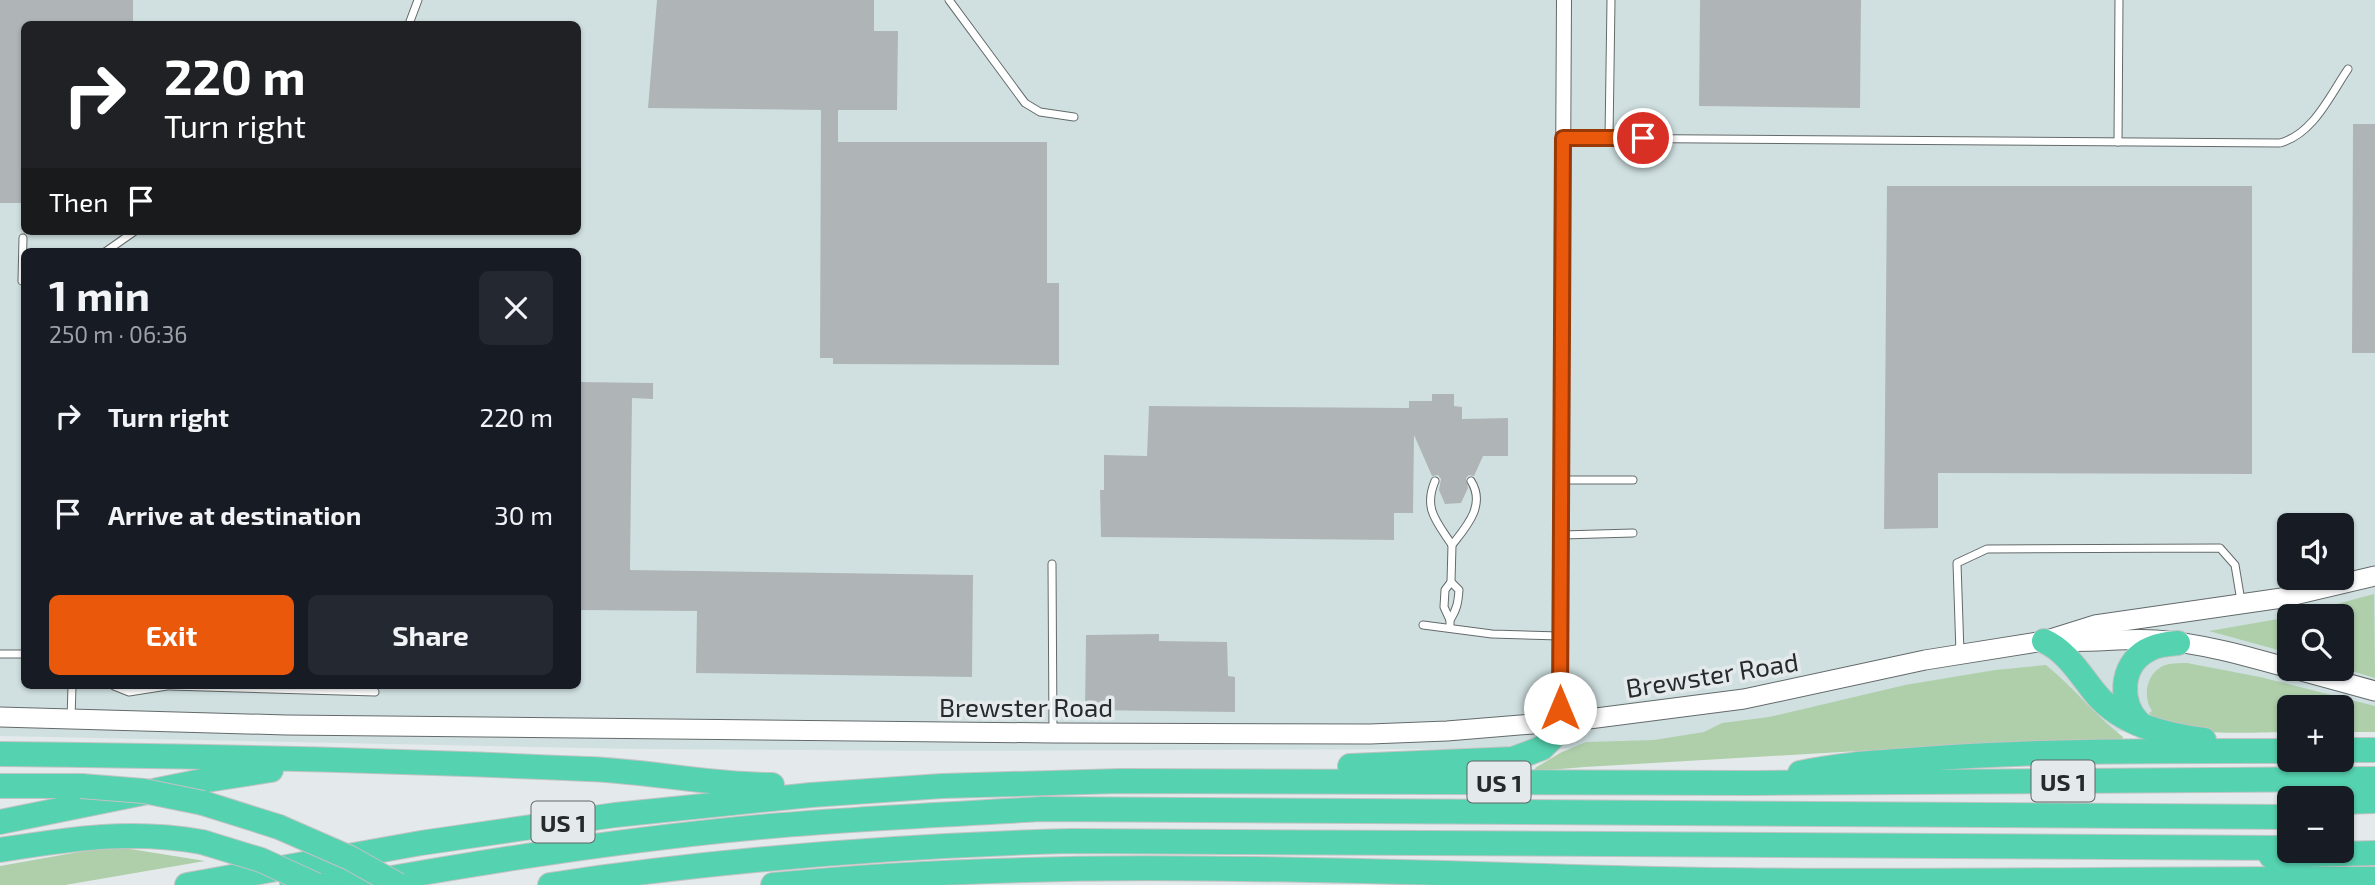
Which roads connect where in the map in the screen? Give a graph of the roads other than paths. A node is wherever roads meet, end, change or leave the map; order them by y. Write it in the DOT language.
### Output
graph roads {
  1 [pos="418,0"];
  2 [pos="949,0"];
  3 [pos="1564,0"];
  4 [pos="1611,0"];
  5 [pos="2119,0"];
  6 [pos="411,21"];
  7 [pos="2348,69"];
  8 [pos="1074,117"];
  9 [pos="1563,138"];
  10 [pos="1609,138"];
  11 [pos="2118,142"];
  12 [pos="129,235"];
  13 [pos="23,238"];
  14 [pos="23,248"];
  15 [pos="111,248"];
  16 [pos="1562,480"];
  17 [pos="1633,480"];
  18 [pos="1435,481"];
  19 [pos="1471,481"];
  20 [pos="1633,533"];
  21 [pos="1562,535"];
  22 [pos="1452,544"];
  23 [pos="1052,564"];
  24 [pos="2375,576"];
  25 [pos="1451,582"];
  26 [pos="2242,605"];
  27 [pos="1450,624"];
  28 [pos="1423,625"];
  29 [pos="1560,636"];
  30 [pos="2044,640"];
  31 [pos="2178,643"];
  32 [pos="0,654"];
  33 [pos="21,654"];
  34 [pos="1961,654"];
  35 [pos="2277,665"];
  36 [pos="2338,681"];
  37 [pos="72,689"];
  38 [pos="122,689"];
  39 [pos="150,689"];
  40 [pos="272,689"];
  41 [pos="2375,691"];
  42 [pos="374,692"];
  43 [pos="0,717"];
  44 [pos="71,719"];
  45 [pos="1560,723"];
  46 [pos="2139,723"];
  47 [pos="1053,733"];
  48 [pos="2277,750"];
  49 [pos="2354,750"];
  50 [pos="2375,750"];
  51 [pos="2277,751"];
  52 [pos="0,754"];
  53 [pos="387,761"];
  54 [pos="2375,779"];
  55 [pos="1246,781"];
  56 [pos="1752,783"];
  57 [pos="0,786"];
  58 [pos="943,786"];
  59 [pos="2354,802"];
  60 [pos="2375,802"];
  61 [pos="2277,804"];
  62 [pos="2056,815"];
  63 [pos="2277,817"];
  64 [pos="2354,817"];
  65 [pos="2375,818"];
  66 [pos="0,822"];
  67 [pos="279,827"];
  68 [pos="2277,848"];
  69 [pos="2354,849"];
  70 [pos="0,850"];
  71 [pos="2375,851"];
  72 [pos="455,867"];
  73 [pos="933,874"];
  74 [pos="1572,877"];
  75 [pos="2375,879"];
  76 [pos="187,885"];
  77 [pos="280,885"];
  78 [pos="316,885"];
  79 [pos="354,885"];
  80 [pos="369,885"];
  81 [pos="398,885"];
  82 [pos="550,885"];
  83 [pos="773,885"];
  84 [pos="1111,885"];
  1 -- 6 [label="lane"];
  2 -- 8 [label="lane"];
  3 -- 9 [label="street"];
  4 -- 10 [label="lane"];
  5 -- 11 [label="lane"];
  7 -- 11 [label="lane"];
  9 -- 10 [label="lane"];
  9 -- 16 [label="street"];
  10 -- 11 [label="lane"];
  12 -- 15 [label="lane"];
  13 -- 14 [label="lane"];
  16 -- 17 [label="lane"];
  16 -- 21 [label="street"];
  18 -- 22 [label="lane"];
  19 -- 22 [label="lane"];
  20 -- 21 [label="lane"];
  21 -- 29 [label="street"];
  22 -- 25 [label="lane"];
  23 -- 47 [label="lane"];
  24 -- 26 [label="street, Brewster Road"];
  25 -- 27 [label="lane"];
  25 -- 27 [label="lane"];
  26 -- 30 [label="street, Brewster Road"];
  26 -- 34 [label="lane"];
  27 -- 28 [label="lane"];
  27 -- 29 [label="lane"];
  29 -- 45 [label="street"];
  30 -- 31 [label="street, Brewster Road"];
  30 -- 34 [label="street, Brewster Road"];
  30 -- 46 [label="highway"];
  31 -- 35 [label="street, Brewster Road"];
  31 -- 46 [label="highway"];
  32 -- 33 [label="lane"];
  34 -- 45 [label="street, Brewster Road"];
  36 -- 41 [label="street, Brewster Road"];
  37 -- 44 [label="lane"];
  38 -- 39 [label="lane"];
  40 -- 42 [label="lane"];
  43 -- 44 [label="street, Brewster Road"];
  44 -- 47 [label="street, Brewster Road"];
  45 -- 47 [label="street, Brewster Road"];
  45 -- 55 [label="highway"];
  46 -- 48 [label="highway"];
  49 -- 50 [label="highway"];
  51 -- 56 [label="highway"];
  52 -- 53 [label="highway"];
  53 -- 58 [label="highway"];
  53 -- 66 [label="highway"];
  54 -- 56 [label="highway, US 1"];
  55 -- 56 [label="highway, US 1"];
  55 -- 58 [label="highway, US 1"];
  57 -- 67 [label="highway, bridge"];
  58 -- 76 [label="highway, US 1"];
  59 -- 60 [label="highway"];
  61 -- 62 [label="highway"];
  62 -- 63 [label="highway"];
  62 -- 72 [label="highway"];
  64 -- 65 [label="highway"];
  67 -- 80 [label="highway, bridge"];
  67 -- 81 [label="highway, bridge"];
  68 -- 82 [label="highway"];
  69 -- 71 [label="highway"];
  70 -- 78 [label="highway, bridge"];
  71 -- 74 [label="highway"];
  72 -- 77 [label="highway"];
  72 -- 79 [label="highway"];
  73 -- 74 [label="highway"];
  73 -- 83 [label="highway"];
  73 -- 84 [label="highway"];
  74 -- 75 [label="highway"];
}
